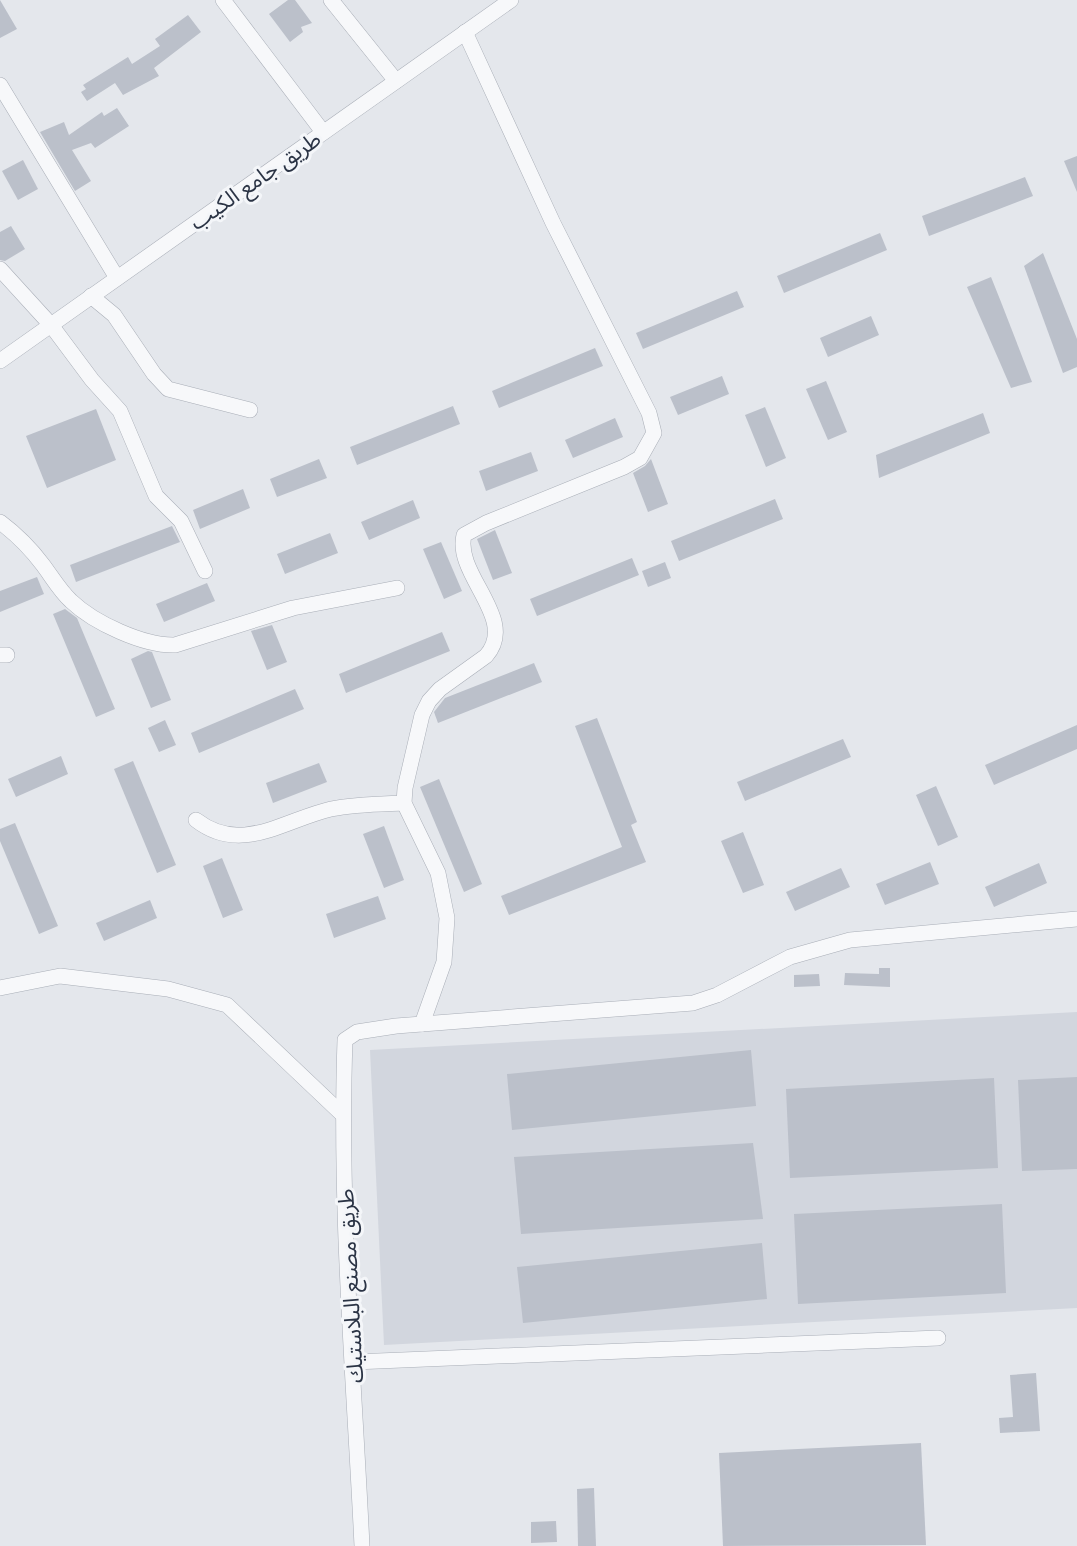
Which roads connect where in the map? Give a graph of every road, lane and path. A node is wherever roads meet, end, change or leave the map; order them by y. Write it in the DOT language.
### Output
graph roads {
  1 [pos="223,0"];
  2 [pos="331,0"];
  3 [pos="511,0"];
  4 [pos="465,32"];
  5 [pos="396,81"];
  6 [pos="0,85"];
  7 [pos="323,132"];
  8 [pos="0,269"];
  9 [pos="117,278"];
  10 [pos="91,296"];
  11 [pos="51,325"];
  12 [pos="0,361"];
  13 [pos="250,410"];
  14 [pos="0,522"];
  15 [pos="205,571"];
  16 [pos="397,588"];
  17 [pos="404,803"];
  18 [pos="196,820"];
  19 [pos="1077,919"];
  20 [pos="0,987"];
  21 [pos="422,1024"];
  22 [pos="342,1114"];
  23 [pos="938,1338"];
  24 [pos="354,1362"];
  25 [pos="362,1546"];
  1 -- 7 [label="street"];
  2 -- 5 [label="street"];
  3 -- 4 [label="street, طريق جامع الكيب"];
  4 -- 5 [label="street, طريق جامع الكيب"];
  4 -- 17 [label="street"];
  5 -- 7 [label="street, طريق جامع الكيب"];
  6 -- 9 [label="street"];
  7 -- 9 [label="street, طريق جامع الكيب"];
  8 -- 11 [label="street"];
  9 -- 10 [label="street, طريق جامع الكيب"];
  10 -- 11 [label="street, طريق جامع الكيب"];
  10 -- 13 [label="street"];
  11 -- 12 [label="street, طريق جامع الكيب"];
  11 -- 15 [label="street"];
  14 -- 16 [label="street"];
  17 -- 18 [label="street"];
  17 -- 21 [label="street"];
  19 -- 21 [label="street"];
  20 -- 22 [label="street"];
  21 -- 22 [label="street, طريق مصنع البلاستيك"];
  22 -- 24 [label="street, طريق مصنع البلاستيك"];
  23 -- 24 [label="street"];
  24 -- 25 [label="street, طريق مصنع البلاستيك"];
}
